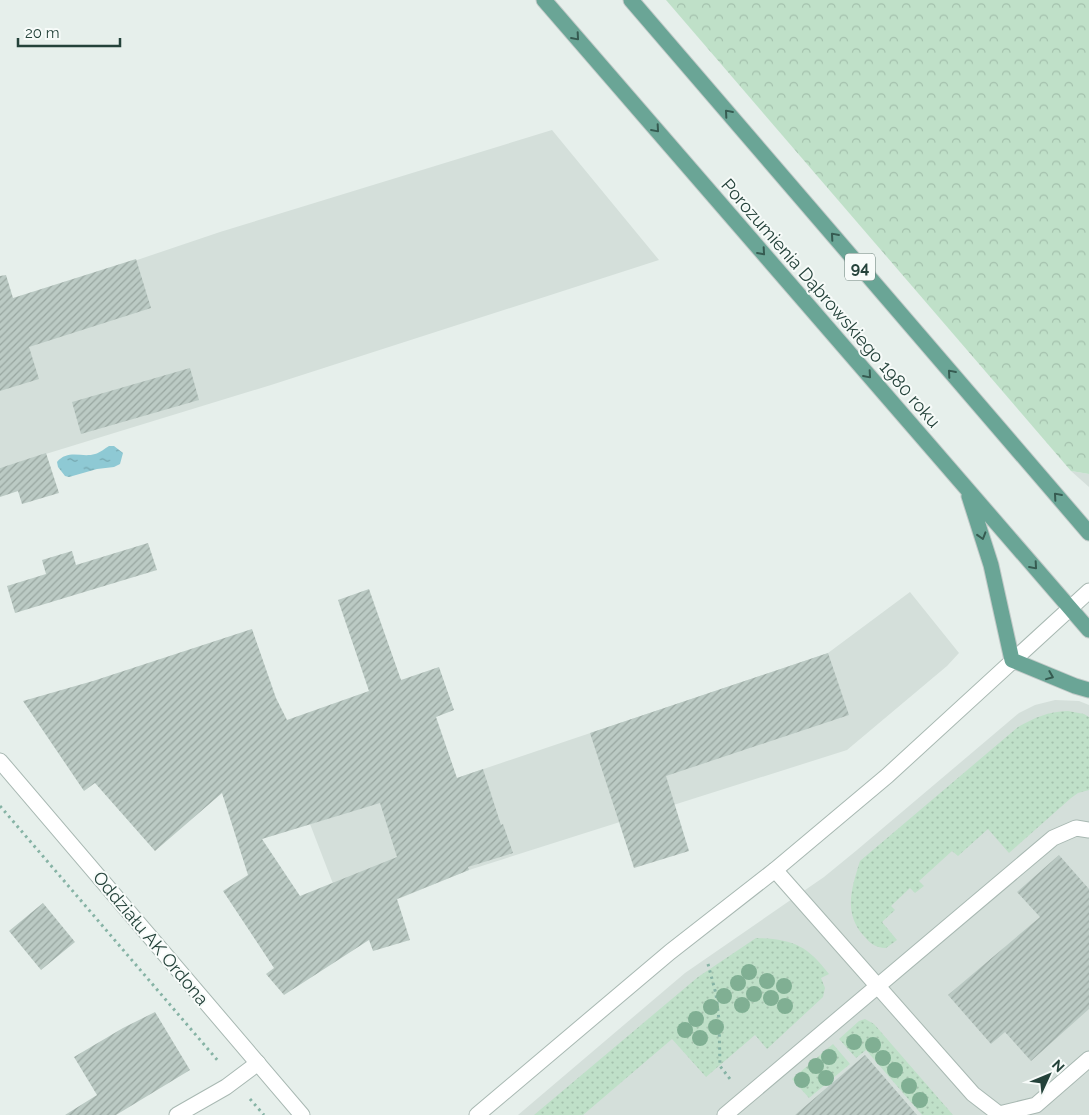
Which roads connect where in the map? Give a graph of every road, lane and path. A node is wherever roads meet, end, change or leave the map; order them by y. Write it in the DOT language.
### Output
graph roads {
  1 [pos="544,0"];
  2 [pos="631,0"];
  3 [pos="968,490"];
  4 [pos="1089,533"];
  5 [pos="1089,591"];
  6 [pos="1070,608"];
  7 [pos="1089,630"];
  8 [pos="1012,660"];
  9 [pos="1089,690"];
  10 [pos="0,761"];
  11 [pos="0,806"];
  12 [pos="1089,830"];
  13 [pos="775,870"];
  14 [pos="708,964"];
  15 [pos="877,986"];
  16 [pos="1089,1060"];
  17 [pos="258,1063"];
  18 [pos="224,1068"];
  19 [pos="246,1094"];
  20 [pos="746,1097"];
  21 [pos="177,1115"];
  22 [pos="264,1115"];
  23 [pos="302,1115"];
  24 [pos="477,1115"];
  25 [pos="725,1115"];
  1 -- 3 [label="main road, Porozumienia Dąbrowskiego 1980 roku, one-way"];
  4 -- 2 [label="main road, 94, one-way"];
  3 -- 6 [label="main road, Porozumienia Dąbrowskiego 1980 roku, one-way"];
  3 -- 8 [label="main road, one-way"];
  5 -- 6 [label="street"];
  6 -- 7 [label="main road, Porozumienia Dąbrowskiego 1980 roku"];
  6 -- 8 [label="street"];
  8 -- 9 [label="main road, one-way"];
  8 -- 13 [label="street"];
  10 -- 17 [label="street, Oddziału AK Ordona"];
  11 -- 18 [label="path"];
  12 -- 15 [label="street"];
  13 -- 15 [label="street"];
  13 -- 24 [label="street"];
  14 -- 20 [label="path"];
  15 -- 16 [label="street"];
  15 -- 20 [label="street"];
  17 -- 21 [label="street"];
  17 -- 23 [label="street, Oddziału AK Ordona"];
  19 -- 22 [label="path"];
  20 -- 25 [label="street"];
}
